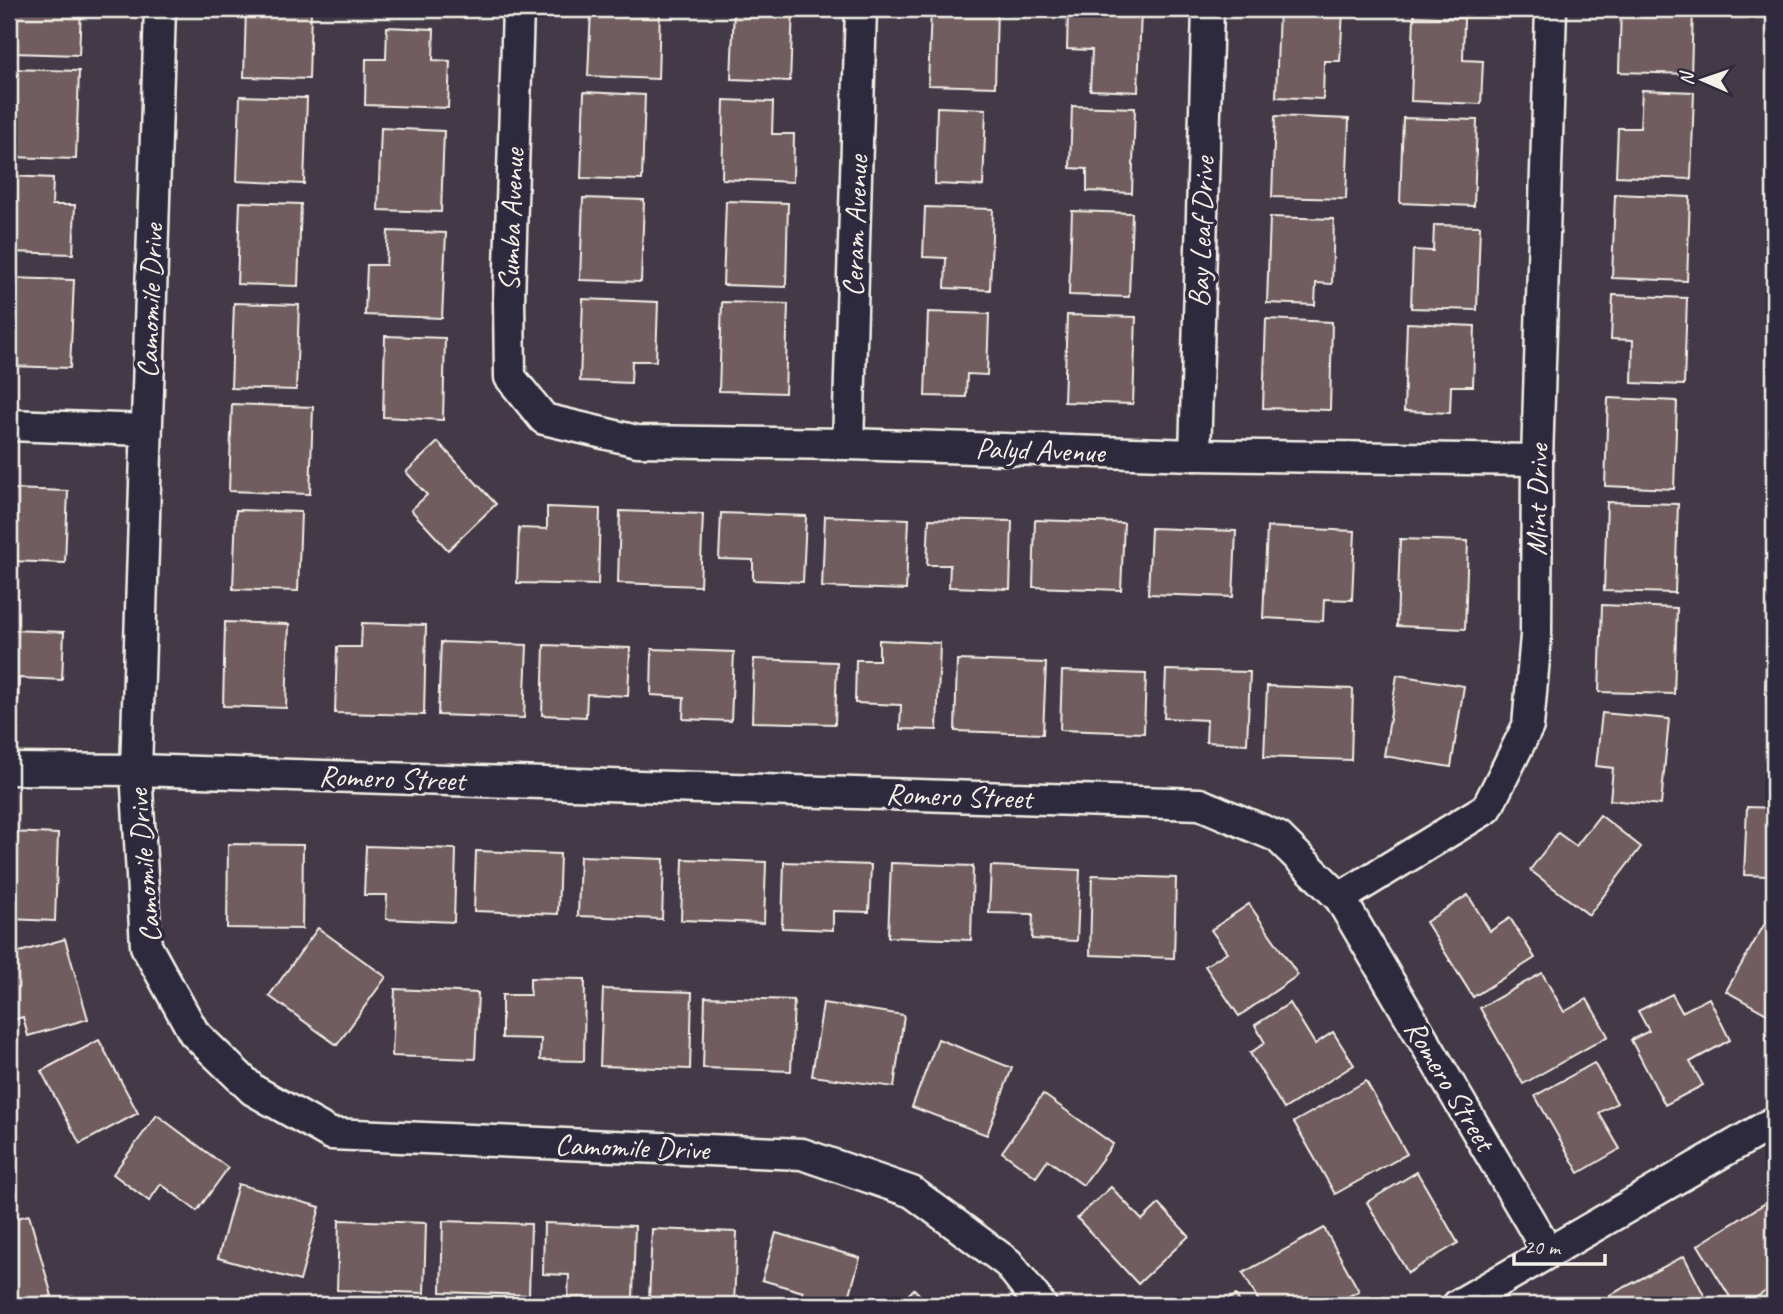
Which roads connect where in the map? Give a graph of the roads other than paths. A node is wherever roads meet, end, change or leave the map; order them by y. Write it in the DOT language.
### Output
graph roads {
  1 [pos="160,9"];
  2 [pos="518,9"];
  3 [pos="861,9"];
  4 [pos="1208,9"];
  5 [pos="1551,9"];
  6 [pos="544,419"];
  7 [pos="9,425"];
  8 [pos="146,430"];
  9 [pos="848,444"];
  10 [pos="1195,455"];
  11 [pos="1537,460"];
  12 [pos="9,769"];
  13 [pos="136,770"];
  14 [pos="1340,898"];
  15 [pos="1774,1122"];
  16 [pos="1548,1252"];
  17 [pos="1041,1305"];
  18 [pos="1458,1305"];
  1 -- 8 [label="street, Camomile Drive"];
  2 -- 6 [label="street, Sumba Avenue"];
  3 -- 9 [label="street, Ceram Avenue"];
  4 -- 10 [label="street, Bay Leaf Drive"];
  5 -- 11 [label="street, Mint Drive"];
  6 -- 9 [label="street, Palyd Avenue"];
  7 -- 8 [label="street"];
  8 -- 13 [label="street, Camomile Drive"];
  9 -- 10 [label="street, Palyd Avenue"];
  10 -- 11 [label="street, Palyd Avenue"];
  11 -- 14 [label="street, Mint Drive"];
  12 -- 13 [label="street, Romero Street"];
  13 -- 14 [label="street, Romero Street"];
  13 -- 17 [label="street, Camomile Drive"];
  14 -- 16 [label="street, Romero Street"];
  15 -- 16 [label="street"];
  16 -- 18 [label="street"];
}
